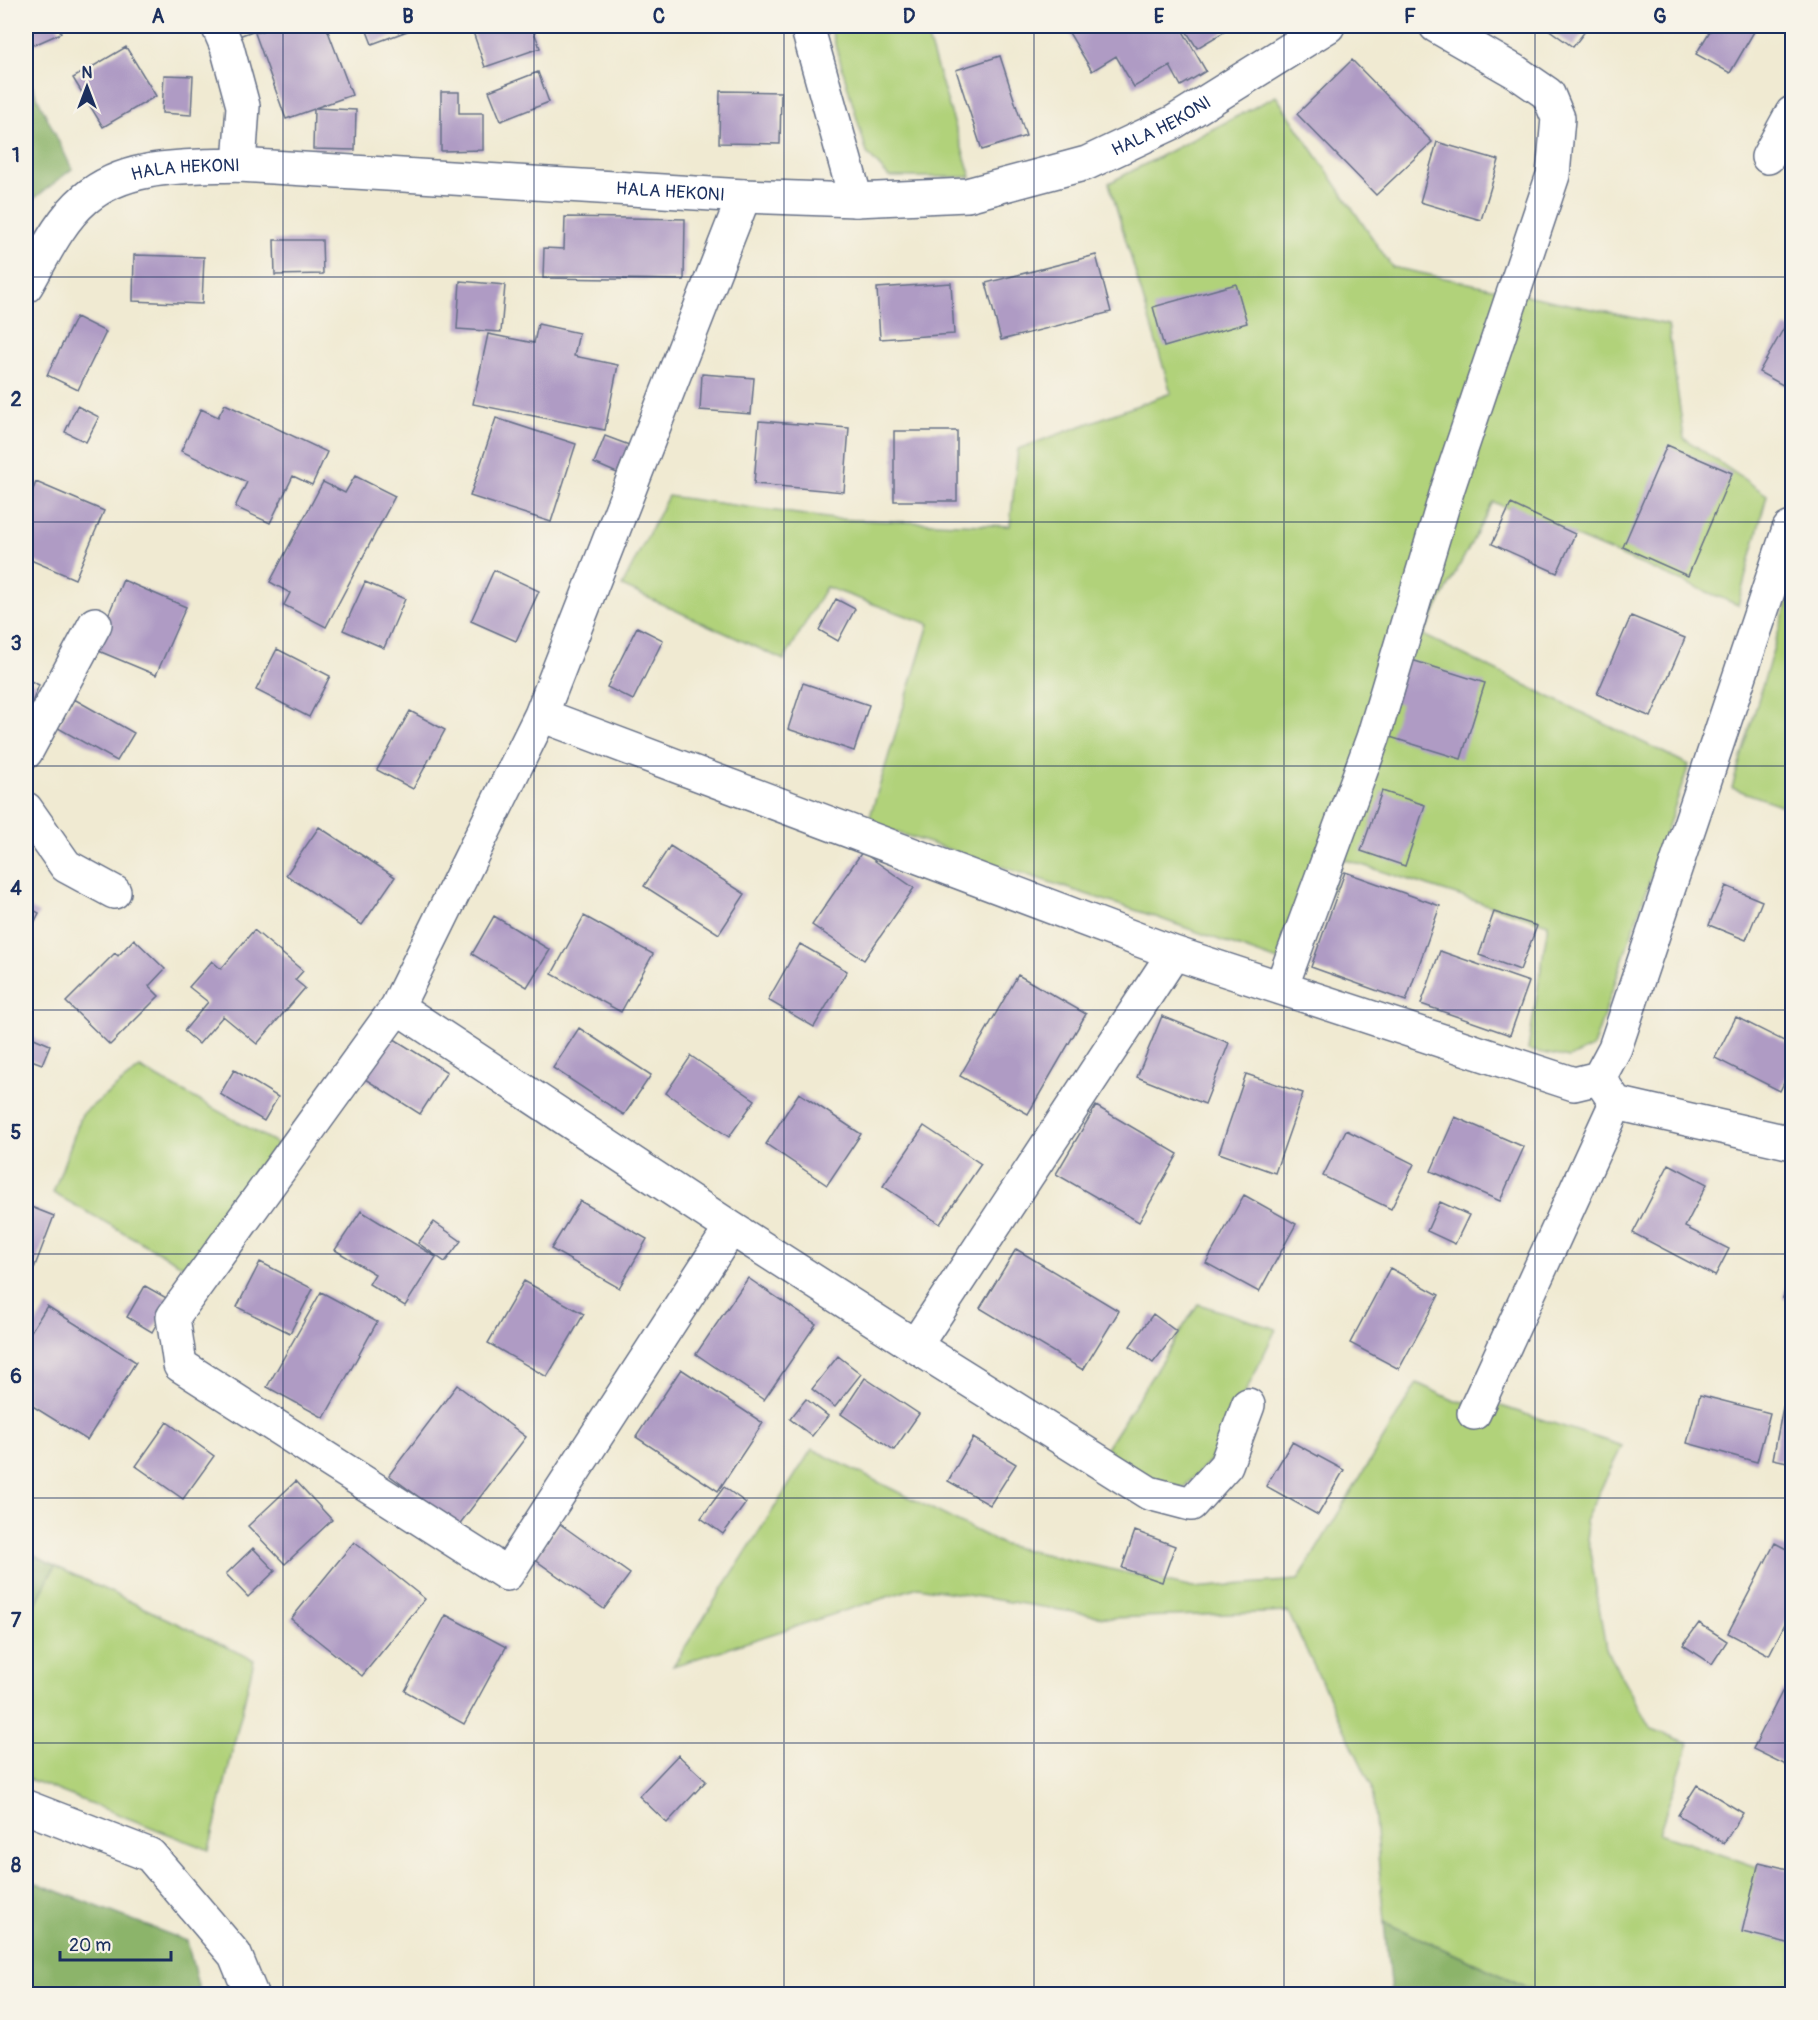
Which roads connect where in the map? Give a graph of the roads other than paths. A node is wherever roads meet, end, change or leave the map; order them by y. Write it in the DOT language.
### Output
graph roads {
  1 [pos="218,26"];
  2 [pos="807,26"];
  3 [pos="1328,26"];
  4 [pos="1436,26"];
  5 [pos="1792,113"];
  6 [pos="1768,157"];
  7 [pos="239,165"];
  8 [pos="744,196"];
  9 [pos="856,201"];
  10 [pos="26,286"];
  11 [pos="1789,529"];
  12 [pos="95,624"];
  13 [pos="541,715"];
  14 [pos="26,752"];
  15 [pos="26,809"];
  16 [pos="114,892"];
  17 [pos="1174,953"];
  18 [pos="1281,988"];
  19 [pos="397,1007"];
  20 [pos="1608,1090"];
  21 [pos="1792,1143"];
  22 [pos="731,1228"];
  23 [pos="915,1346"];
  24 [pos="1248,1405"];
  25 [pos="1474,1413"];
  26 [pos="26,1807"];
  27 [pos="250,1995"];
  1 -- 7 [label="street"];
  2 -- 9 [label="street"];
  3 -- 9 [label="street, HALA HEKONI"];
  4 -- 18 [label="street"];
  5 -- 6 [label="street"];
  7 -- 8 [label="street, HALA HEKONI"];
  7 -- 10 [label="street, HALA HEKONI"];
  8 -- 9 [label="street, HALA HEKONI"];
  8 -- 13 [label="street"];
  11 -- 20 [label="street"];
  12 -- 14 [label="street"];
  13 -- 17 [label="street"];
  13 -- 19 [label="street"];
  15 -- 16 [label="street"];
  17 -- 18 [label="street"];
  17 -- 23 [label="street"];
  18 -- 20 [label="street"];
  19 -- 22 [label="street"];
  19 -- 22 [label="street"];
  20 -- 21 [label="street"];
  20 -- 25 [label="street"];
  22 -- 23 [label="street"];
  23 -- 24 [label="street"];
  26 -- 27 [label="street"];
}
